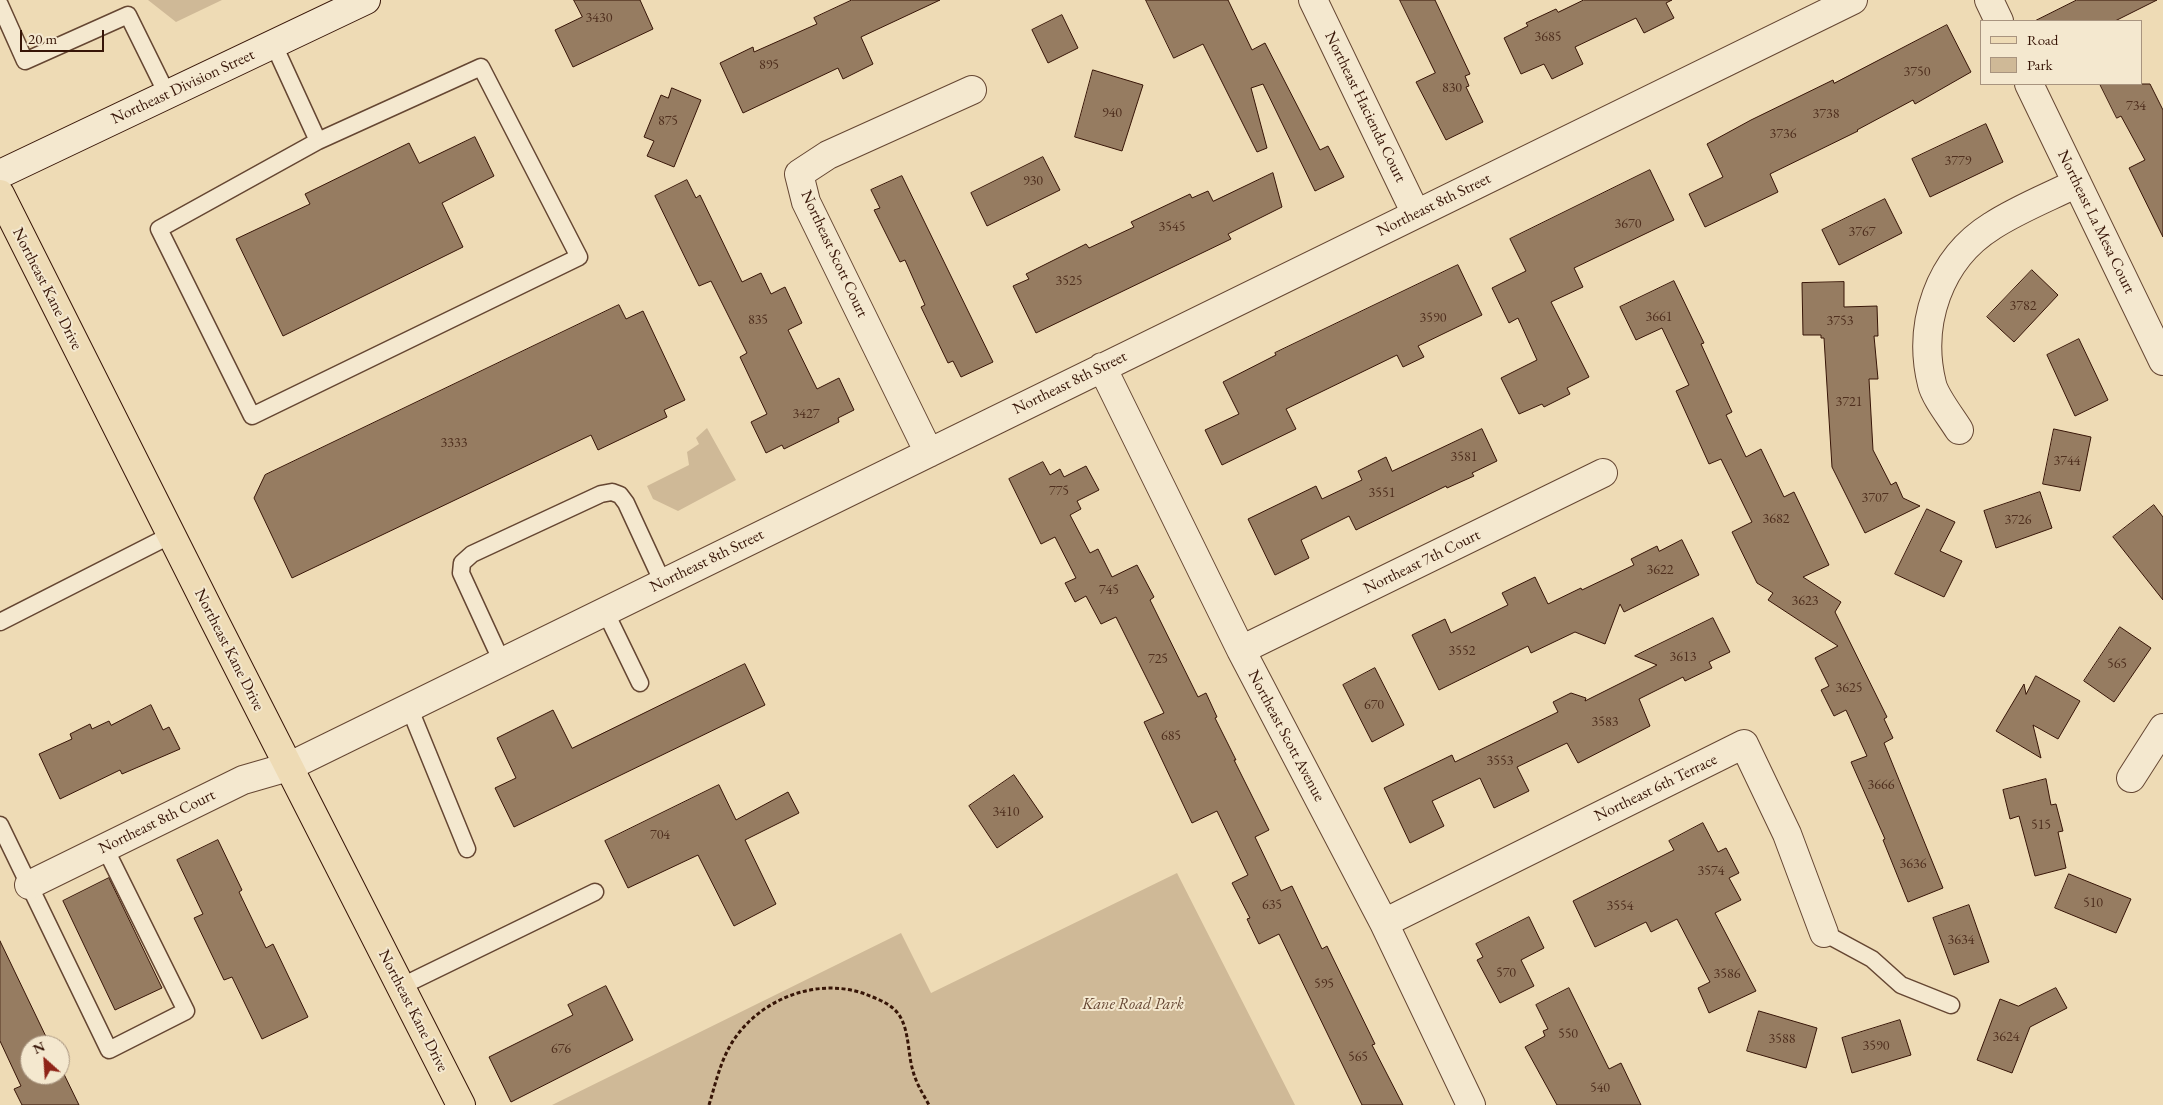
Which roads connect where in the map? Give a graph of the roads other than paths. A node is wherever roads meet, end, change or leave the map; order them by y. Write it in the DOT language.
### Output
graph roads {
  1 [pos="366,0"];
  2 [pos="1313,0"];
  3 [pos="1853,0"];
  4 [pos="1989,0"];
  5 [pos="0,6"];
  6 [pos="1999,20"];
  7 [pos="273,44"];
  8 [pos="2029,85"];
  9 [pos="972,90"];
  10 [pos="166,94"];
  11 [pos="318,141"];
  12 [pos="0,174"];
  13 [pos="2077,182"];
  14 [pos="0,194"];
  15 [pos="1416,214"];
  16 [pos="2163,361"];
  17 [pos="1102,368"];
  18 [pos="1959,430"];
  19 [pos="929,453"];
  20 [pos="1603,473"];
  21 [pos="171,535"];
  22 [pos="663,583"];
  23 [pos="605,611"];
  24 [pos="0,622"];
  25 [pos="1241,650"];
  26 [pos="502,662"];
  27 [pos="640,683"];
  28 [pos="410,707"];
  29 [pos="2163,728"];
  30 [pos="288,767"];
  31 [pos="2131,778"];
  32 [pos="0,825"];
  33 [pos="105,848"];
  34 [pos="467,849"];
  35 [pos="29,885"];
  36 [pos="595,892"];
  37 [pos="1384,923"];
  38 [pos="1824,933"];
  39 [pos="400,987"];
  40 [pos="1951,1006"];
  41 [pos="461,1105"];
  42 [pos="1471,1105"];
  1 -- 7 [label="street, Northeast Division Street"];
  2 -- 15 [label="street, Northeast Hacienda Court"];
  3 -- 15 [label="street, Northeast 8th Street"];
  4 -- 6 [label="street"];
  5 -- 10 [label="lane"];
  7 -- 10 [label="street, Northeast Division Street"];
  7 -- 11 [label="lane"];
  8 -- 13 [label="street, Northeast La Mesa Court"];
  9 -- 19 [label="street, Northeast Scott Court"];
  10 -- 12 [label="street, Northeast Division Street"];
  11 -- 11 [label="lane"];
  13 -- 16 [label="street, Northeast La Mesa Court"];
  13 -- 18 [label="street"];
  14 -- 21 [label="main road, Northeast Kane Drive"];
  15 -- 17 [label="street, Northeast 8th Street"];
  17 -- 19 [label="street, Northeast 8th Street"];
  17 -- 25 [label="street, Northeast Scott Avenue"];
  19 -- 22 [label="street, Northeast 8th Street"];
  20 -- 25 [label="street, Northeast 7th Court"];
  21 -- 24 [label="lane"];
  21 -- 30 [label="main road, Northeast Kane Drive"];
  22 -- 23 [label="street, Northeast 8th Street"];
  22 -- 26 [label="lane"];
  23 -- 26 [label="street, Northeast 8th Street"];
  23 -- 27 [label="lane"];
  25 -- 37 [label="street, Northeast Scott Avenue"];
  26 -- 28 [label="street, Northeast 8th Street"];
  28 -- 30 [label="street, Northeast 8th Street"];
  28 -- 34 [label="lane"];
  29 -- 31 [label="street"];
  30 -- 33 [label="street, Northeast 8th Court"];
  30 -- 39 [label="main road, Northeast Kane Drive"];
  32 -- 35 [label="lane"];
  33 -- 35 [label="street, Northeast 8th Court"];
  33 -- 35 [label="lane"];
  36 -- 39 [label="lane"];
  37 -- 38 [label="street, Northeast 6th Terrace"];
  37 -- 42 [label="street, Northeast Scott Avenue"];
  38 -- 40 [label="lane"];
  39 -- 41 [label="main road, Northeast Kane Drive"];
}
